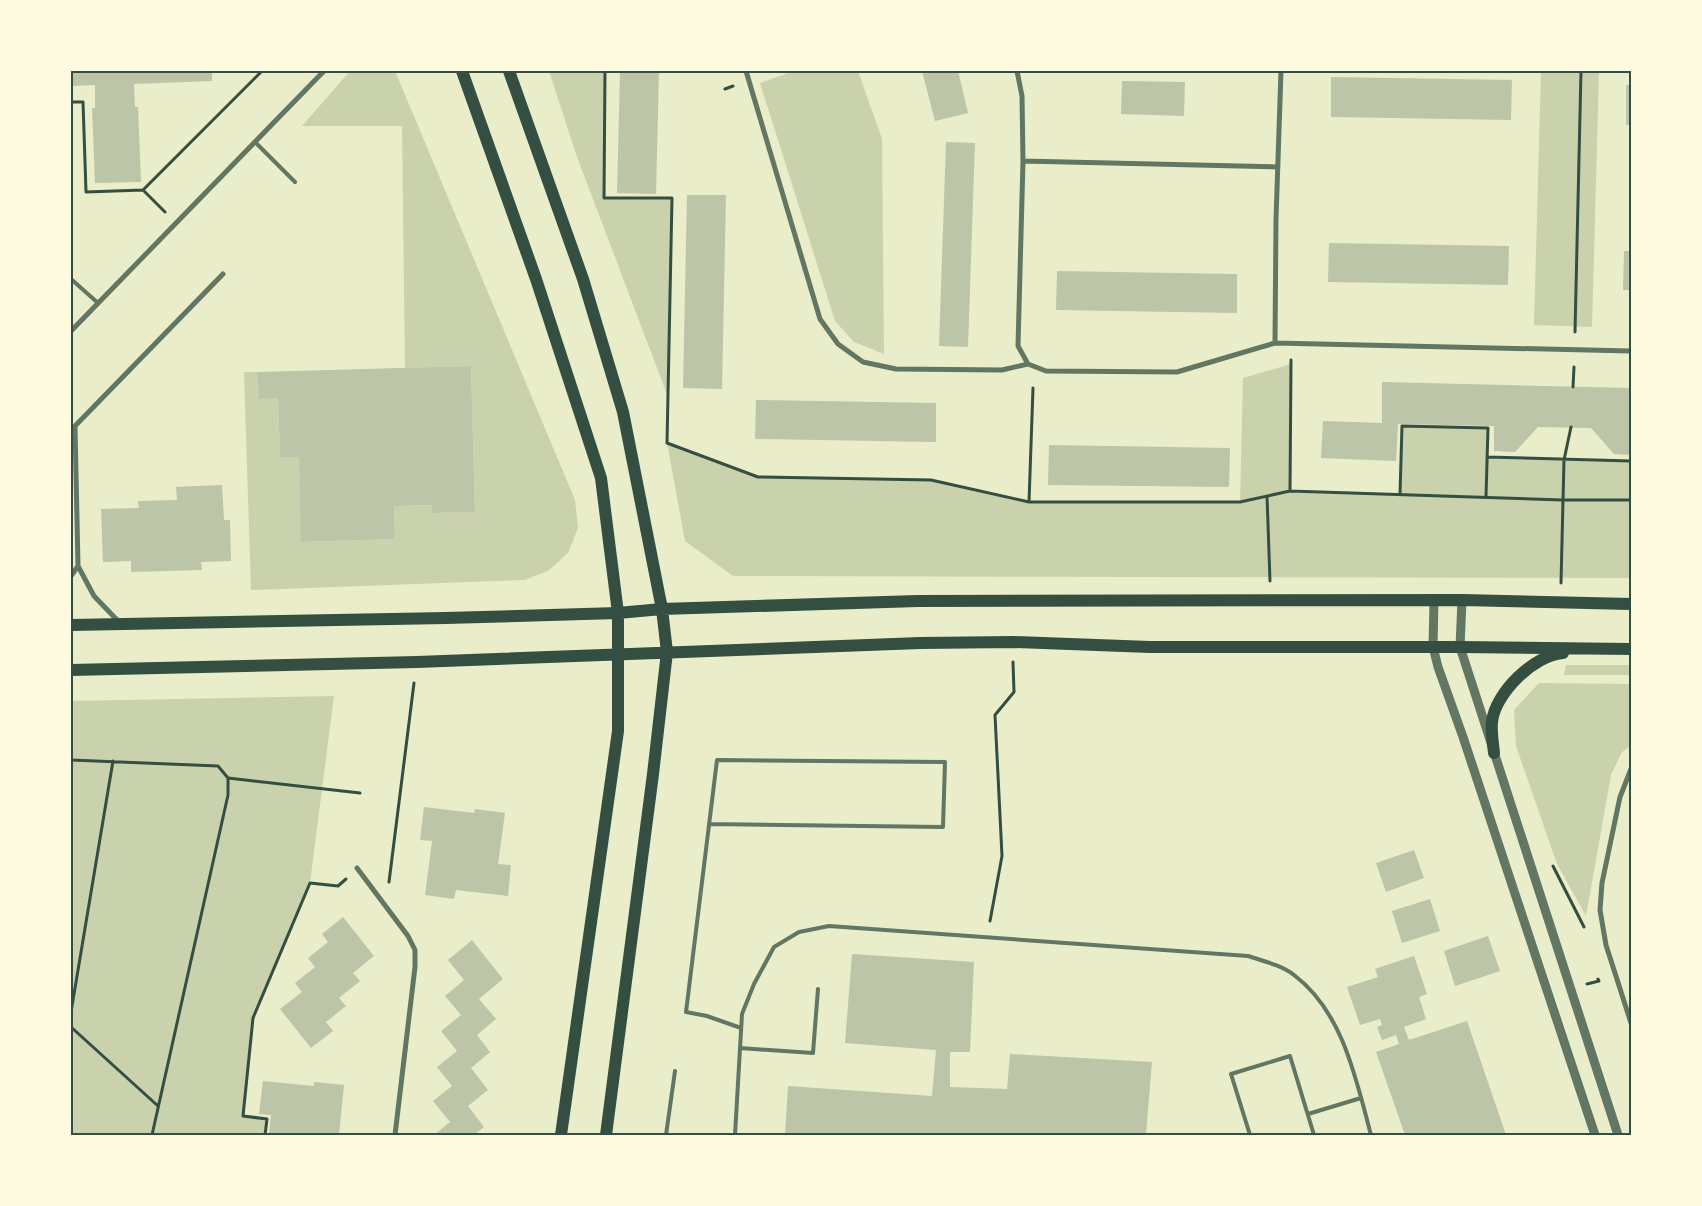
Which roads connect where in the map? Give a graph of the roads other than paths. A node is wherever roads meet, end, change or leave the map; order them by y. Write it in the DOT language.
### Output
graph roads {
  1 [pos="324,71"];
  2 [pos="462,71"];
  3 [pos="509,71"];
  4 [pos="746,71"];
  5 [pos="1016,71"];
  6 [pos="1281,71"];
  7 [pos="256,143"];
  8 [pos="1023,161"];
  9 [pos="1278,167"];
  10 [pos="295,182"];
  11 [pos="223,274"];
  12 [pos="71,279"];
  13 [pos="98,303"];
  14 [pos="71,331"];
  15 [pos="1275,343"];
  16 [pos="1631,351"];
  17 [pos="1028,364"];
  18 [pos="78,566"];
  19 [pos="71,576"];
  20 [pos="1462,600"];
  21 [pos="1434,601"];
  22 [pos="1631,604"];
  23 [pos="662,609"];
  24 [pos="618,613"];
  25 [pos="121,624"];
  26 [pos="71,626"];
  27 [pos="1433,647"];
  28 [pos="1460,647"];
  29 [pos="1608,649"];
  30 [pos="1631,649"];
  31 [pos="667,652"];
  32 [pos="619,654"];
  33 [pos="71,670"];
  34 [pos="1494,753"];
  35 [pos="1631,769"];
  36 [pos="709,824"];
  37 [pos="357,868"];
  38 [pos="818,989"];
  39 [pos="1631,1023"];
  40 [pos="741,1028"];
  41 [pos="740,1048"];
  42 [pos="675,1071"];
  43 [pos="1361,1098"];
  44 [pos="1308,1114"];
  45 [pos="395,1135"];
  46 [pos="561,1135"];
  47 [pos="606,1135"];
  48 [pos="666,1135"];
  49 [pos="735,1135"];
  50 [pos="1250,1135"];
  51 [pos="1314,1135"];
  52 [pos="1371,1135"];
  53 [pos="1594,1135"];
  54 [pos="1618,1135"];
  1 -- 7 [label="street"];
  2 -- 24 [label="main road"];
  3 -- 23 [label="main road"];
  4 -- 17 [label="street"];
  5 -- 8 [label="street"];
  6 -- 9 [label="street"];
  7 -- 10 [label="lane"];
  7 -- 13 [label="street"];
  8 -- 9 [label="street"];
  8 -- 17 [label="street"];
  9 -- 15 [label="street"];
  11 -- 18 [label="street"];
  12 -- 13 [label="lane"];
  13 -- 14 [label="street"];
  15 -- 16 [label="street"];
  15 -- 17 [label="street"];
  18 -- 19 [label="street"];
  18 -- 25 [label="street"];
  20 -- 21 [label="main road"];
  20 -- 22 [label="main road"];
  20 -- 28 [label="street"];
  21 -- 23 [label="main road"];
  21 -- 27 [label="street"];
  23 -- 24 [label="main road"];
  23 -- 31 [label="main road"];
  24 -- 25 [label="main road"];
  24 -- 32 [label="main road"];
  25 -- 26 [label="main road"];
  27 -- 28 [label="main road"];
  27 -- 31 [label="main road"];
  27 -- 53 [label="street"];
  28 -- 29 [label="main road"];
  28 -- 34 [label="street"];
  29 -- 30 [label="main road"];
  29 -- 34 [label="main road"];
  31 -- 32 [label="main road"];
  31 -- 47 [label="main road"];
  32 -- 33 [label="main road"];
  32 -- 46 [label="main road"];
  34 -- 54 [label="street"];
  35 -- 39 [label="street"];
  36 -- 36 [label="lane"];
  36 -- 40 [label="lane"];
  37 -- 45 [label="street"];
  38 -- 41 [label="lane"];
  40 -- 41 [label="lane"];
  40 -- 43 [label="lane"];
  41 -- 49 [label="lane"];
  42 -- 48 [label="lane"];
  43 -- 44 [label="lane"];
  43 -- 52 [label="lane"];
  44 -- 50 [label="lane"];
  44 -- 51 [label="lane"];
}
